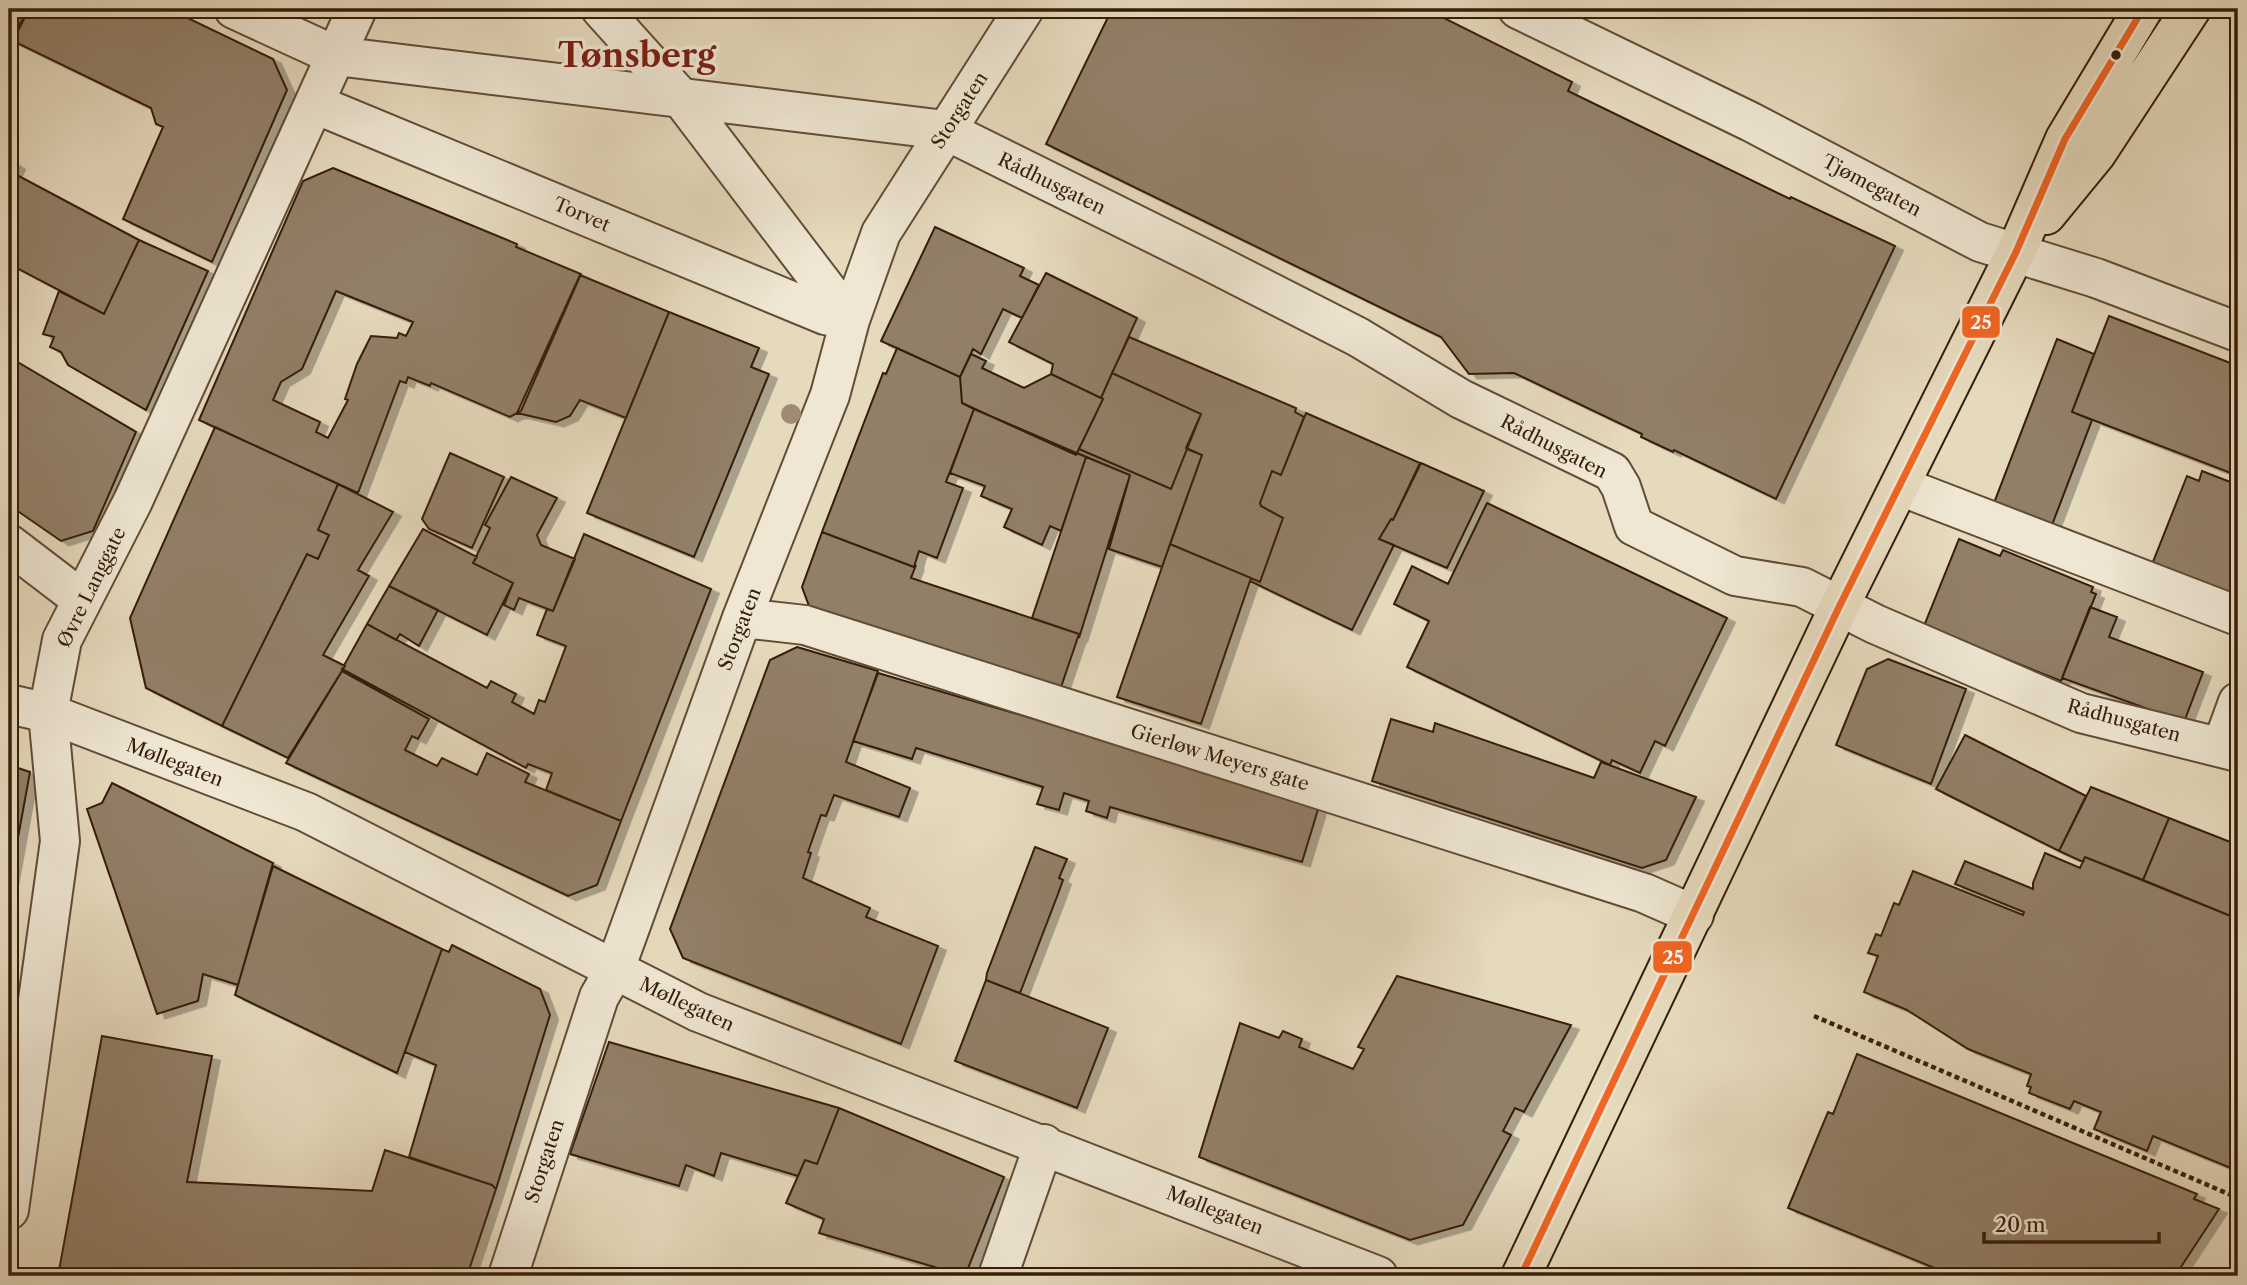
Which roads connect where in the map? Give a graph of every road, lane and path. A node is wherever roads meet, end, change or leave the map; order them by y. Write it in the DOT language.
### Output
graph roads {
  1 [pos="234,9"];
  2 [pos="357,9"];
  3 [pos="601,9"];
  4 [pos="1024,9"];
  5 [pos="1518,9"];
  6 [pos="2143,9"];
  7 [pos="2191,9"];
  8 [pos="336,56"];
  9 [pos="681,98"];
  10 [pos="315,104"];
  11 [pos="946,130"];
  12 [pos="2016,252"];
  13 [pos="850,320"];
  14 [pos="2238,332"];
  15 [pos="1900,486"];
  16 [pos="9,544"];
  17 [pos="81,599"];
  18 [pos="1840,605"];
  19 [pos="2238,616"];
  20 [pos="743,618"];
  21 [pos="2238,702"];
  22 [pos="9,704"];
  23 [pos="48,713"];
  24 [pos="2230,749"];
  25 [pos="1694,915"];
  26 [pos="615,970"];
  27 [pos="1814,1016"];
  28 [pos="1044,1144"];
  29 [pos="2238,1198"];
  30 [pos="9,1210"];
  31 [pos="508,1276"];
  32 [pos="998,1276"];
  33 [pos="1378,1276"];
  34 [pos="1521,1276"];
  1 -- 8 [label="street, Rådhusgaten"];
  2 -- 8 [label="street, Øvre Langgate"];
  3 -- 9 [label="street"];
  4 -- 11 [label="street, Storgaten"];
  5 -- 12 [label="street, Tjømegaten"];
  6 -- 12 [label="main road"];
  7 -- 12 [label="main road"];
  8 -- 9 [label="street, Rådhusgaten"];
  8 -- 10 [label="street, Øvre Langgate"];
  9 -- 11 [label="street, Rådhusgaten"];
  9 -- 13 [label="street"];
  10 -- 13 [label="street, Torvet"];
  10 -- 17 [label="street, Øvre Langgate"];
  11 -- 13 [label="street, Storgaten"];
  11 -- 18 [label="street, Rådhusgaten"];
  12 -- 14 [label="street, Tjømegaten"];
  12 -- 15 [label="main road"];
  13 -- 20 [label="street, Storgaten"];
  15 -- 18 [label="main road"];
  15 -- 19 [label="street"];
  16 -- 17 [label="street"];
  17 -- 23 [label="street, Øvre Langgate"];
  18 -- 24 [label="street, Rådhusgaten"];
  18 -- 25 [label="main road"];
  20 -- 25 [label="street, Gierløw Meyers gate"];
  20 -- 26 [label="street, Storgaten"];
  21 -- 24 [label="street"];
  22 -- 23 [label="street, Møllegaten"];
  23 -- 26 [label="street, Møllegaten"];
  23 -- 30 [label="street, Øvre Langgate"];
  25 -- 34 [label="main road"];
  26 -- 28 [label="street, Møllegaten"];
  26 -- 31 [label="street, Storgaten"];
  27 -- 29 [label="path"];
  28 -- 32 [label="street"];
  28 -- 33 [label="street, Møllegaten"];
}
